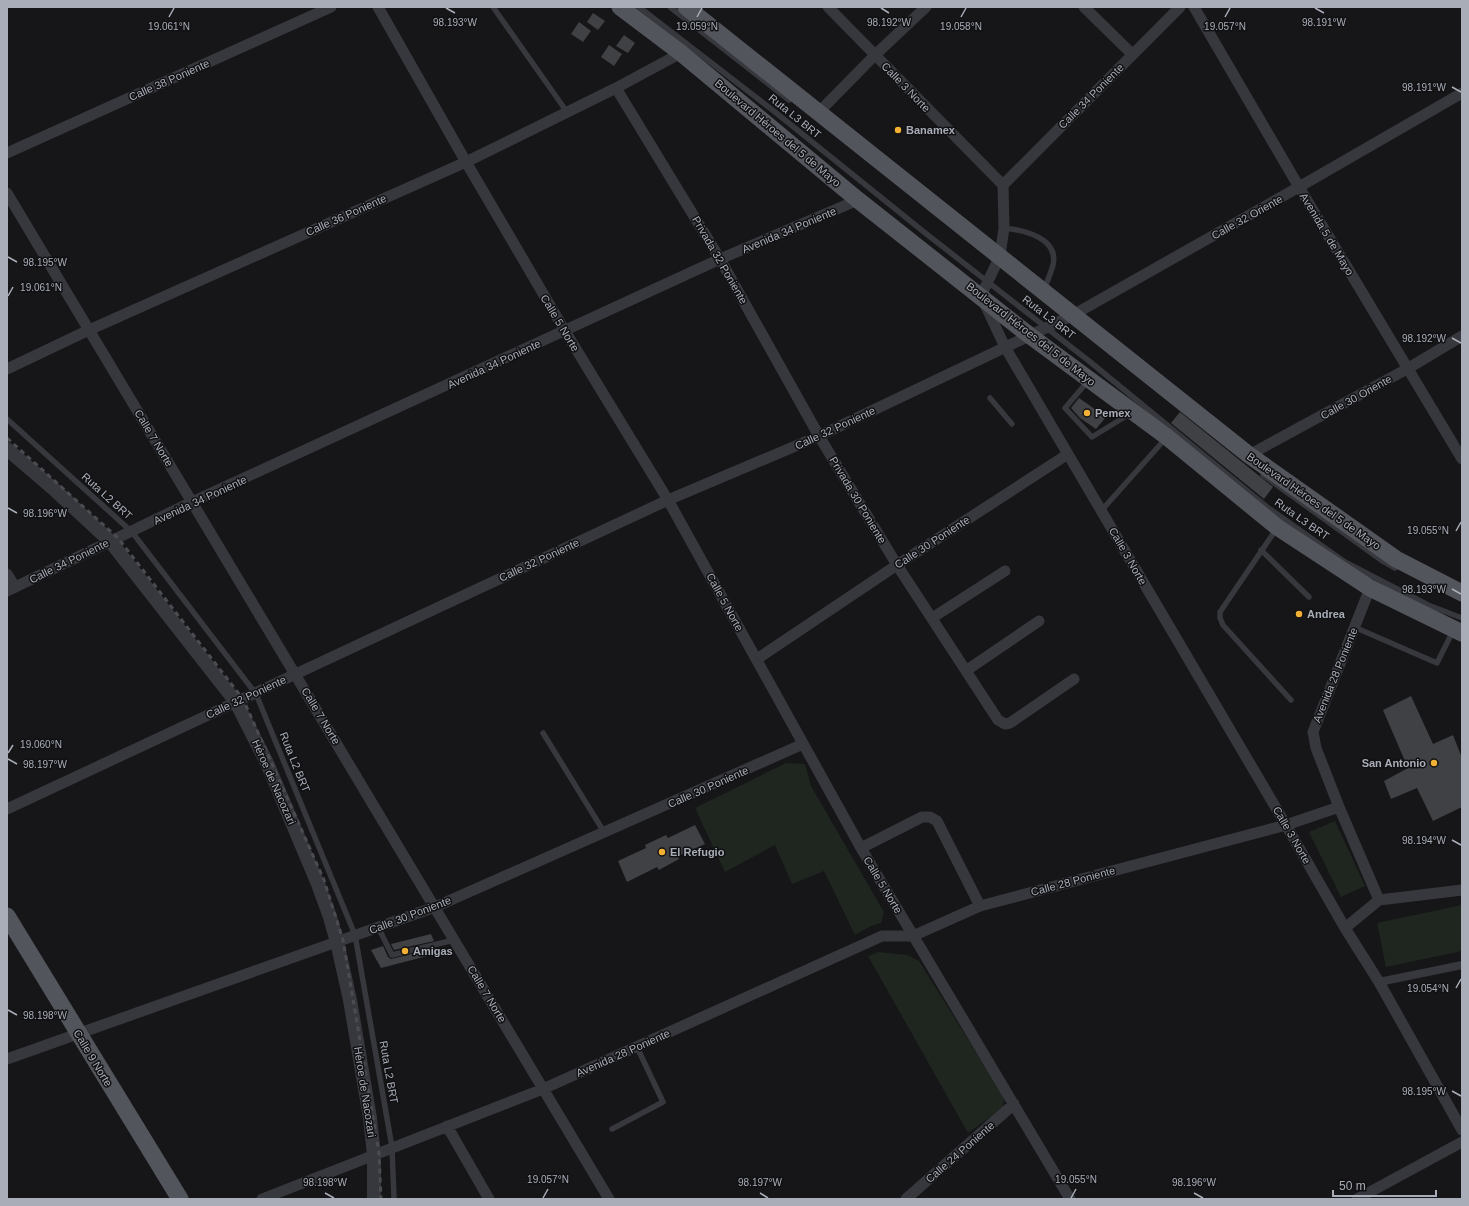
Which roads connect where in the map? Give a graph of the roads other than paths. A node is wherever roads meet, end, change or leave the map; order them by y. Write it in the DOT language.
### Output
graph roads {
  1 [pos="331,7"];
  2 [pos="378,7"];
  3 [pos="493,7"];
  4 [pos="620,7"];
  5 [pos="639,7"];
  6 [pos="670,7"];
  7 [pos="686,7"];
  8 [pos="828,7"];
  9 [pos="926,7"];
  10 [pos="1084,7"];
  11 [pos="1180,7"];
  12 [pos="1194,7"];
  13 [pos="681,53"];
  14 [pos="1132,54"];
  15 [pos="875,55"];
  16 [pos="616,88"];
  17 [pos="1462,94"];
  18 [pos="793,103"];
  19 [pos="567,112"];
  20 [pos="818,113"];
  21 [pos="7,153"];
  22 [pos="868,160"];
  23 [pos="466,162"];
  24 [pos="1003,185"];
  25 [pos="1299,187"];
  26 [pos="7,193"];
  27 [pos="858,200"];
  28 [pos="1004,228"];
  29 [pos="999,258"];
  30 [pos="720,259"];
  31 [pos="984,288"];
  32 [pos="1043,291"];
  33 [pos="1070,316"];
  34 [pos="1045,327"];
  35 [pos="90,330"];
  36 [pos="565,331"];
  37 [pos="1029,335"];
  38 [pos="1462,336"];
  39 [pos="1004,347"];
  40 [pos="7,369"];
  41 [pos="1407,369"];
  42 [pos="1090,380"];
  43 [pos="990,398"];
  44 [pos="1133,412"];
  45 [pos="7,419"];
  46 [pos="1012,424"];
  47 [pos="820,436"];
  48 [pos="1167,437"];
  49 [pos="7,449"];
  50 [pos="1068,454"];
  51 [pos="1246,456"];
  52 [pos="1462,459"];
  53 [pos="1260,472"];
  54 [pos="668,500"];
  55 [pos="192,502"];
  56 [pos="1101,511"];
  57 [pos="1277,528"];
  58 [pos="132,532"];
  59 [pos="110,541"];
  60 [pos="1261,550"];
  61 [pos="897,565"];
  62 [pos="1400,570"];
  63 [pos="1005,571"];
  64 [pos="7,574"];
  65 [pos="1370,588"];
  66 [pos="11,589"];
  67 [pos="1309,597"];
  68 [pos="1460,597"];
  69 [pos="932,618"];
  70 [pos="1039,621"];
  71 [pos="1459,626"];
  72 [pos="1354,627"];
  73 [pos="757,659"];
  74 [pos="967,670"];
  75 [pos="295,674"];
  76 [pos="1074,679"];
  77 [pos="256,694"];
  78 [pos="1291,700"];
  79 [pos="236,702"];
  80 [pos="543,733"];
  81 [pos="803,744"];
  82 [pos="1339,807"];
  83 [pos="7,809"];
  84 [pos="1286,825"];
  85 [pos="604,832"];
  86 [pos="861,848"];
  87 [pos="1462,890"];
  88 [pos="1379,900"];
  89 [pos="980,906"];
  90 [pos="435,907"];
  91 [pos="7,916"];
  92 [pos="378,927"];
  93 [pos="1345,928"];
  94 [pos="356,935"];
  95 [pos="913,936"];
  96 [pos="454,940"];
  97 [pos="337,942"];
  98 [pos="1462,965"];
  99 [pos="1379,982"];
  100 [pos="79,1034"];
  101 [pos="637,1047"];
  102 [pos="7,1059"];
  103 [pos="544,1089"];
  104 [pos="1014,1104"];
  105 [pos="447,1126"];
  106 [pos="612,1129"];
  107 [pos="1462,1130"];
  108 [pos="1462,1142"];
  109 [pos="392,1147"];
  110 [pos="374,1155"];
  111 [pos="180,1199"];
  112 [pos="262,1199"];
  113 [pos="374,1199"];
  114 [pos="394,1199"];
  115 [pos="489,1199"];
  116 [pos="610,1199"];
  117 [pos="906,1199"];
  118 [pos="1070,1199"];
  119 [pos="1357,1199"];
  1 -- 21 [label="street, Calle 38 Poniente"];
  2 -- 23 [label="street, Calle 5 Norte"];
  3 -- 19 [label="lane"];
  4 -- 13 [label="main road, Boulevard Héroes del 5 de Mayo"];
  5 -- 31 [label="lane, Ruta L3 BRT"];
  6 -- 18 [label="lane, Ruta L3 BRT"];
  7 -- 20 [label="main road, Boulevard Héroes del 5 de Mayo"];
  8 -- 15 [label="street, Calle 3 Norte"];
  9 -- 15 [label="street"];
  10 -- 14 [label="street"];
  11 -- 14 [label="street, Calle 34 Poniente"];
  12 -- 25 [label="street, Avenida 5 de Mayo"];
  13 -- 16 [label="street, Calle 36 Poniente"];
  13 -- 27 [label="main road, Boulevard Héroes del 5 de Mayo"];
  14 -- 24 [label="street, Calle 34 Poniente"];
  15 -- 20 [label="street"];
  15 -- 24 [label="street, Calle 3 Norte"];
  16 -- 19 [label="street, Calle 36 Poniente"];
  16 -- 30 [label="street, Privada 32 Poniente"];
  17 -- 25 [label="street, Calle 32 Oriente"];
  19 -- 23 [label="street, Calle 36 Poniente"];
  20 -- 29 [label="main road, Boulevard Héroes del 5 de Mayo"];
  22 -- 29 [label="lane, Ruta L3 BRT"];
  23 -- 35 [label="street, Calle 36 Poniente"];
  23 -- 36 [label="street, Calle 5 Norte"];
  24 -- 28 [label="street"];
  25 -- 33 [label="street, Calle 32 Oriente"];
  25 -- 41 [label="street, Avenida 5 de Mayo"];
  26 -- 35 [label="street, Calle 7 Norte"];
  27 -- 30 [label="street, Avenida 34 Poniente"];
  27 -- 31 [label="main road, Boulevard Héroes del 5 de Mayo"];
  28 -- 29 [label="street"];
  28 -- 32 [label="lane"];
  29 -- 31 [label="street"];
  29 -- 32 [label="main road, Boulevard Héroes del 5 de Mayo"];
  29 -- 33 [label="lane, Ruta L3 BRT"];
  30 -- 36 [label="street, Avenida 34 Poniente"];
  30 -- 47 [label="street, Privada 32 Poniente"];
  31 -- 34 [label="lane, Ruta L3 BRT"];
  31 -- 37 [label="main road, Boulevard Héroes del 5 de Mayo"];
  31 -- 39 [label="street, Calle 3 Norte"];
  32 -- 33 [label="main road, Boulevard Héroes del 5 de Mayo"];
  33 -- 34 [label="street, Calle 32 Poniente"];
  33 -- 51 [label="main road, Boulevard Héroes del 5 de Mayo"];
  34 -- 37 [label="street, Calle 32 Poniente"];
  34 -- 71 [label="lane, Ruta L3 BRT"];
  35 -- 40 [label="street, Calle 36 Poniente"];
  35 -- 55 [label="street, Calle 7 Norte"];
  36 -- 54 [label="street, Calle 5 Norte"];
  36 -- 55 [label="street, Avenida 34 Poniente"];
  37 -- 39 [label="street, Calle 32 Poniente"];
  37 -- 42 [label="main road, Boulevard Héroes del 5 de Mayo"];
  38 -- 41 [label="street, Calle 30 Oriente"];
  39 -- 47 [label="street, Calle 32 Poniente"];
  39 -- 50 [label="street, Calle 3 Norte"];
  41 -- 51 [label="street, Calle 30 Oriente"];
  41 -- 52 [label="street, Avenida 5 de Mayo"];
  42 -- 44 [label="main road, Boulevard Héroes del 5 de Mayo"];
  42 -- 44 [label="lane"];
  43 -- 46 [label="lane"];
  44 -- 48 [label="main road, Boulevard Héroes del 5 de Mayo"];
  45 -- 58 [label="lane, Ruta L2 BRT"];
  47 -- 54 [label="street, Calle 32 Poniente"];
  47 -- 61 [label="street, Privada 30 Poniente"];
  48 -- 56 [label="lane"];
  48 -- 57 [label="main road, Boulevard Héroes del 5 de Mayo"];
  49 -- 59 [label="street, Héroe de Nacozari"];
  50 -- 56 [label="street, Calle 3 Norte"];
  50 -- 61 [label="street, Calle 30 Poniente"];
  51 -- 68 [label="main road, Boulevard Héroes del 5 de Mayo"];
  53 -- 62 [label="lane, Ruta L3 BRT"];
  54 -- 73 [label="street, Calle 5 Norte"];
  54 -- 75 [label="street, Calle 32 Poniente"];
  55 -- 58 [label="street, Avenida 34 Poniente"];
  55 -- 75 [label="street, Calle 7 Norte"];
  56 -- 84 [label="street, Calle 3 Norte"];
  57 -- 60 [label="lane"];
  57 -- 65 [label="main road, Boulevard Héroes del 5 de Mayo"];
  58 -- 59 [label="street, Calle 34 Poniente"];
  58 -- 77 [label="lane, Ruta L2 BRT"];
  59 -- 66 [label="street, Calle 34 Poniente"];
  59 -- 79 [label="street, Héroe de Nacozari"];
  60 -- 67 [label="lane"];
  60 -- 78 [label="lane"];
  61 -- 69 [label="street, Privada 30 Poniente"];
  61 -- 73 [label="street, Calle 30 Poniente"];
  63 -- 69 [label="street"];
  64 -- 66 [label="street"];
  65 -- 71 [label="main road, Boulevard Héroes del 5 de Mayo"];
  65 -- 72 [label="street, Avenida 28 Poniente"];
  69 -- 74 [label="street, Privada 30 Poniente"];
  70 -- 74 [label="street"];
  71 -- 72 [label="lane"];
  72 -- 82 [label="street, Avenida 28 Poniente"];
  73 -- 81 [label="street, Calle 5 Norte"];
  74 -- 76 [label="street, Privada 30 Poniente"];
  75 -- 77 [label="street, Calle 32 Poniente"];
  75 -- 90 [label="street, Calle 7 Norte"];
  77 -- 79 [label="street, Calle 32 Poniente"];
  77 -- 94 [label="lane, Ruta L2 BRT"];
  79 -- 83 [label="street, Calle 32 Poniente"];
  79 -- 97 [label="street, Héroe de Nacozari"];
  80 -- 85 [label="lane"];
  81 -- 85 [label="street, Calle 30 Poniente"];
  81 -- 86 [label="street, Calle 5 Norte"];
  82 -- 84 [label="street, Calle 28 Poniente"];
  82 -- 88 [label="street"];
  84 -- 89 [label="street, Calle 28 Poniente"];
  84 -- 93 [label="street, Calle 3 Norte"];
  85 -- 90 [label="street, Calle 30 Poniente"];
  86 -- 89 [label="street"];
  86 -- 95 [label="street, Calle 5 Norte"];
  87 -- 88 [label="street"];
  88 -- 93 [label="street"];
  89 -- 95 [label="street, Avenida 28 Poniente"];
  90 -- 92 [label="street, Calle 30 Poniente"];
  90 -- 96 [label="street, Calle 7 Norte"];
  91 -- 100 [label="main road, Calle 9 Norte"];
  92 -- 94 [label="street, Calle 30 Poniente"];
  92 -- 96 [label="lane"];
  93 -- 99 [label="street, Calle 3 Norte"];
  94 -- 97 [label="street, Calle 30 Poniente"];
  94 -- 109 [label="lane, Ruta L2 BRT"];
  95 -- 101 [label="street, Avenida 28 Poniente"];
  95 -- 104 [label="street, Calle 5 Norte"];
  96 -- 103 [label="street, Calle 7 Norte"];
  97 -- 100 [label="street, Calle 30 Poniente"];
  97 -- 110 [label="street, Héroe de Nacozari"];
  98 -- 99 [label="street"];
  99 -- 107 [label="street, Calle 3 Norte"];
  100 -- 102 [label="street, Calle 30 Poniente"];
  100 -- 111 [label="main road, Calle 9 Norte"];
  101 -- 103 [label="street, Avenida 28 Poniente"];
  101 -- 106 [label="lane"];
  103 -- 105 [label="street, Avenida 28 Poniente"];
  103 -- 116 [label="street, Calle 7 Norte"];
  104 -- 117 [label="street, Calle 24 Poniente"];
  104 -- 118 [label="street, Calle 5 Norte"];
  105 -- 109 [label="street, Avenida 28 Poniente"];
  105 -- 115 [label="street"];
  108 -- 119 [label="street"];
  109 -- 110 [label="street, Avenida 28 Poniente"];
  109 -- 114 [label="lane, Ruta L2 BRT"];
  110 -- 112 [label="street, Avenida 28 Poniente"];
  110 -- 113 [label="street, Héroe de Nacozari"];
}
